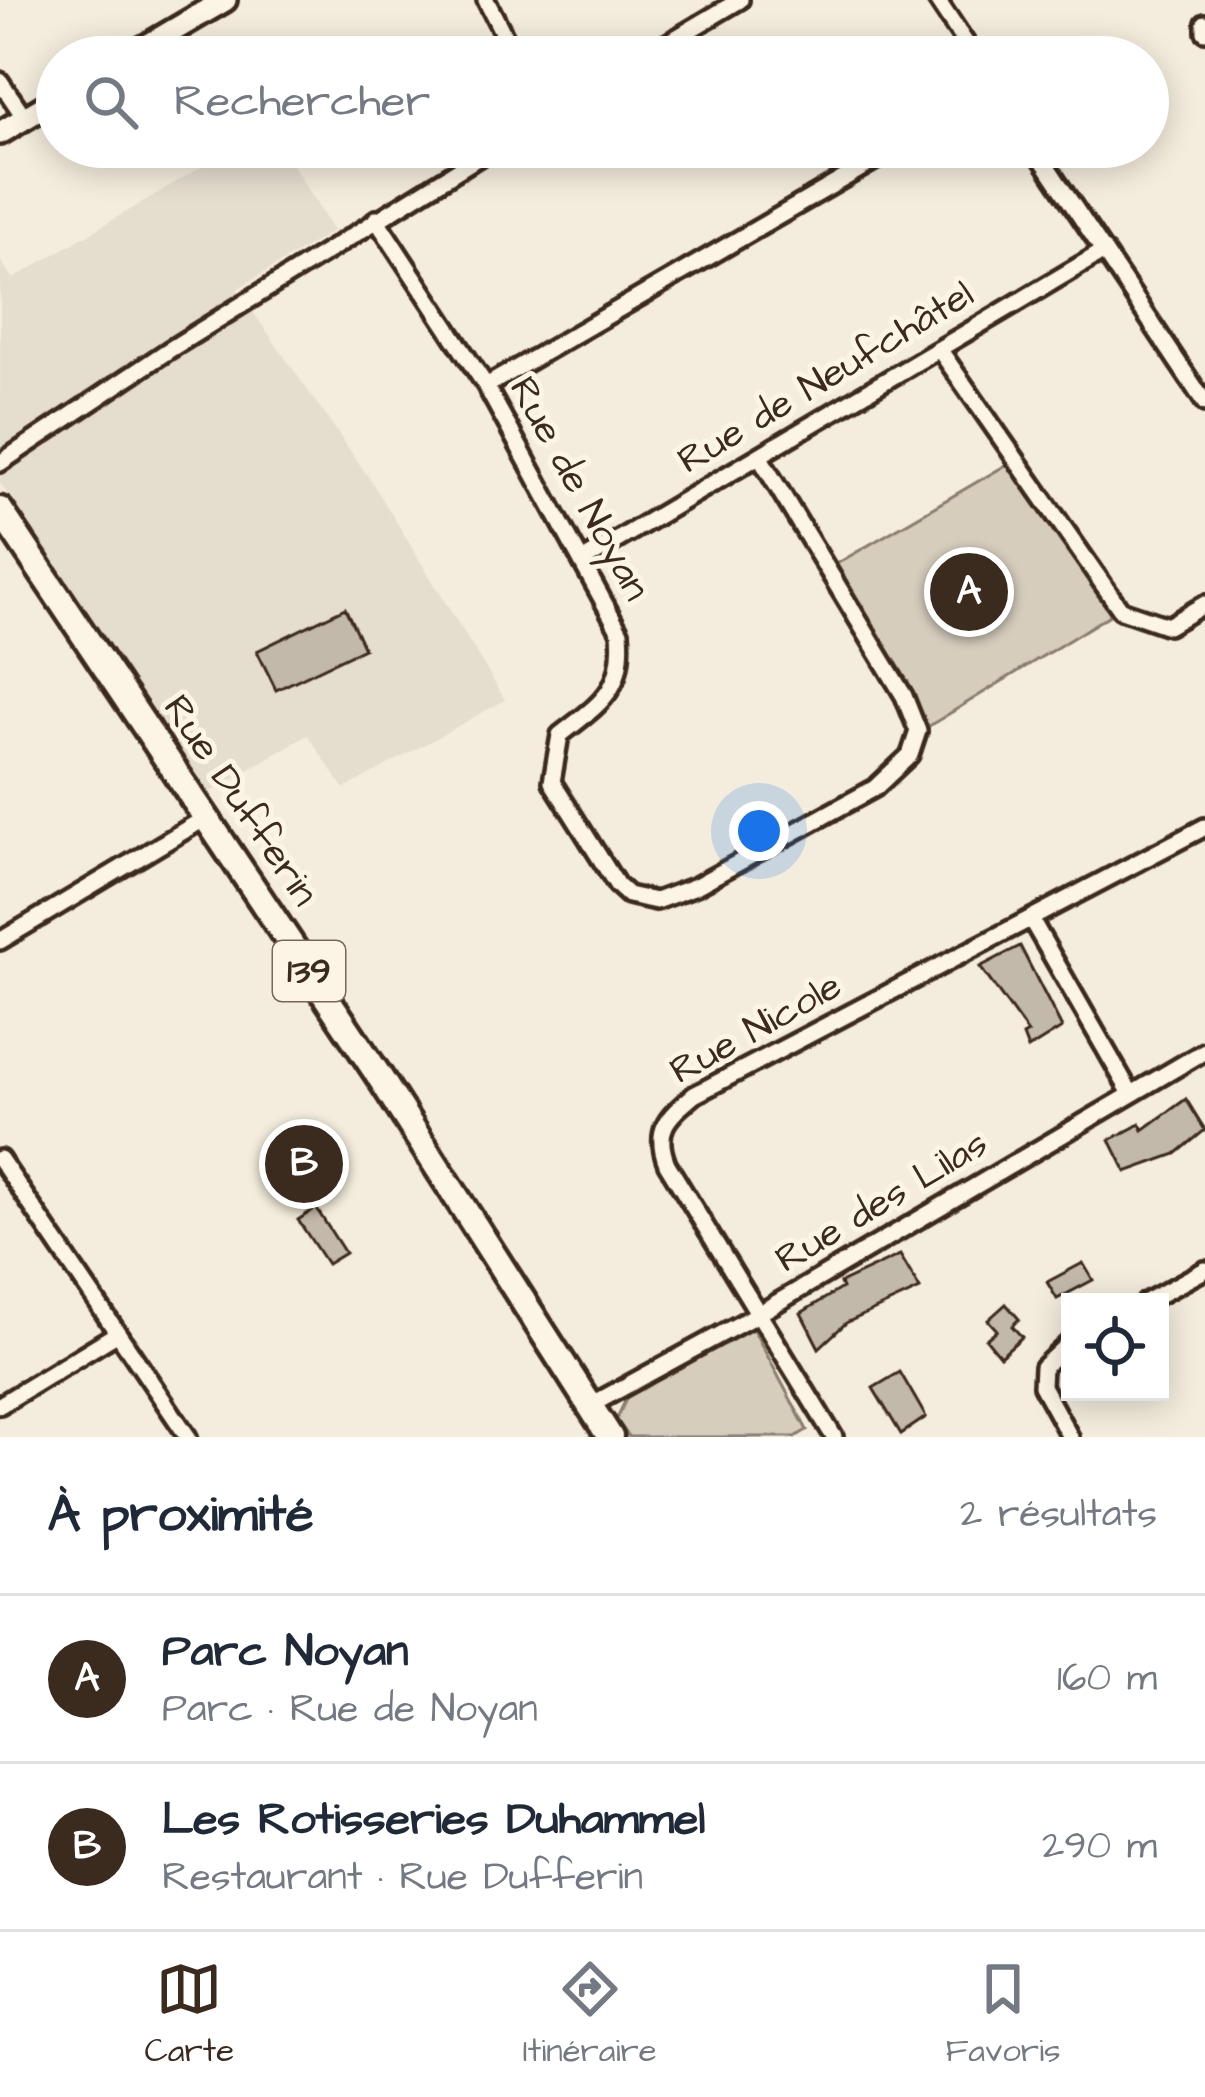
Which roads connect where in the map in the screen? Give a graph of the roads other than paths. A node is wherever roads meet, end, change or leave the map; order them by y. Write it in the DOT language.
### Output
graph roads {
  1 [pos="486,0"];
  2 [pos="740,0"];
  3 [pos="937,0"];
  4 [pos="220,1"];
  5 [pos="1205,22"];
  6 [pos="1205,32"];
  7 [pos="162,36"];
  8 [pos="504,36"];
  9 [pos="679,36"];
  10 [pos="960,36"];
  11 [pos="0,81"];
  12 [pos="36,111"];
  13 [pos="25,118"];
  14 [pos="0,133"];
  15 [pos="460,168"];
  16 [pos="862,168"];
  17 [pos="1048,168"];
  18 [pos="376,219"];
  19 [pos="1104,251"];
  20 [pos="940,349"];
  21 [pos="486,386"];
  22 [pos="1205,403"];
  23 [pos="760,456"];
  24 [pos="0,463"];
  25 [pos="0,510"];
  26 [pos="581,561"];
  27 [pos="1205,604"];
  28 [pos="207,817"];
  29 [pos="1205,827"];
  30 [pos="1031,921"];
  31 [pos="0,941"];
  32 [pos="1205,1052"];
  33 [pos="1130,1092"];
  34 [pos="3,1168"];
  35 [pos="1205,1270"];
  36 [pos="1163,1293"];
  37 [pos="758,1314"];
  38 [pos="118,1333"];
  39 [pos="1061,1350"];
  40 [pos="0,1405"];
  41 [pos="591,1405"];
  42 [pos="188,1437"];
  43 [pos="610,1437"];
  44 [pos="834,1437"];
  45 [pos="1070,1437"];
  1 -- 8 [label="street"];
  2 -- 9 [label="street"];
  3 -- 10 [label="street"];
  4 -- 7 [label="street"];
  5 -- 6 [label="street"];
  11 -- 13 [label="street"];
  12 -- 13 [label="street"];
  13 -- 14 [label="street"];
  15 -- 18 [label="street"];
  16 -- 21 [label="street"];
  17 -- 19 [label="street"];
  18 -- 21 [label="street, Rue de Noyan"];
  18 -- 24 [label="street"];
  19 -- 20 [label="street, Rue de Neufchâtel"];
  19 -- 22 [label="street"];
  20 -- 23 [label="street, Rue de Neufchâtel"];
  20 -- 27 [label="street"];
  21 -- 26 [label="street, Rue de Noyan"];
  23 -- 26 [label="street, Rue de Neufchâtel"];
  23 -- 26 [label="street, Rue de Noyan"];
  25 -- 28 [label="main road, Rue Dufferin / 139"];
  28 -- 31 [label="street"];
  28 -- 41 [label="main road, Rue Dufferin / 139"];
  29 -- 30 [label="street, Rue Nicole"];
  30 -- 33 [label="street"];
  30 -- 37 [label="street, Rue Nicole"];
  32 -- 33 [label="street, Rue des Lilas"];
  33 -- 37 [label="street, Rue des Lilas"];
  34 -- 38 [label="street"];
  35 -- 36 [label="street"];
  37 -- 41 [label="street, Rue des Lilas"];
  37 -- 44 [label="street, Rue Nicole"];
  38 -- 40 [label="street"];
  38 -- 42 [label="street"];
  39 -- 45 [label="street"];
  41 -- 43 [label="main road, Rue Dufferin / 139"];
}
